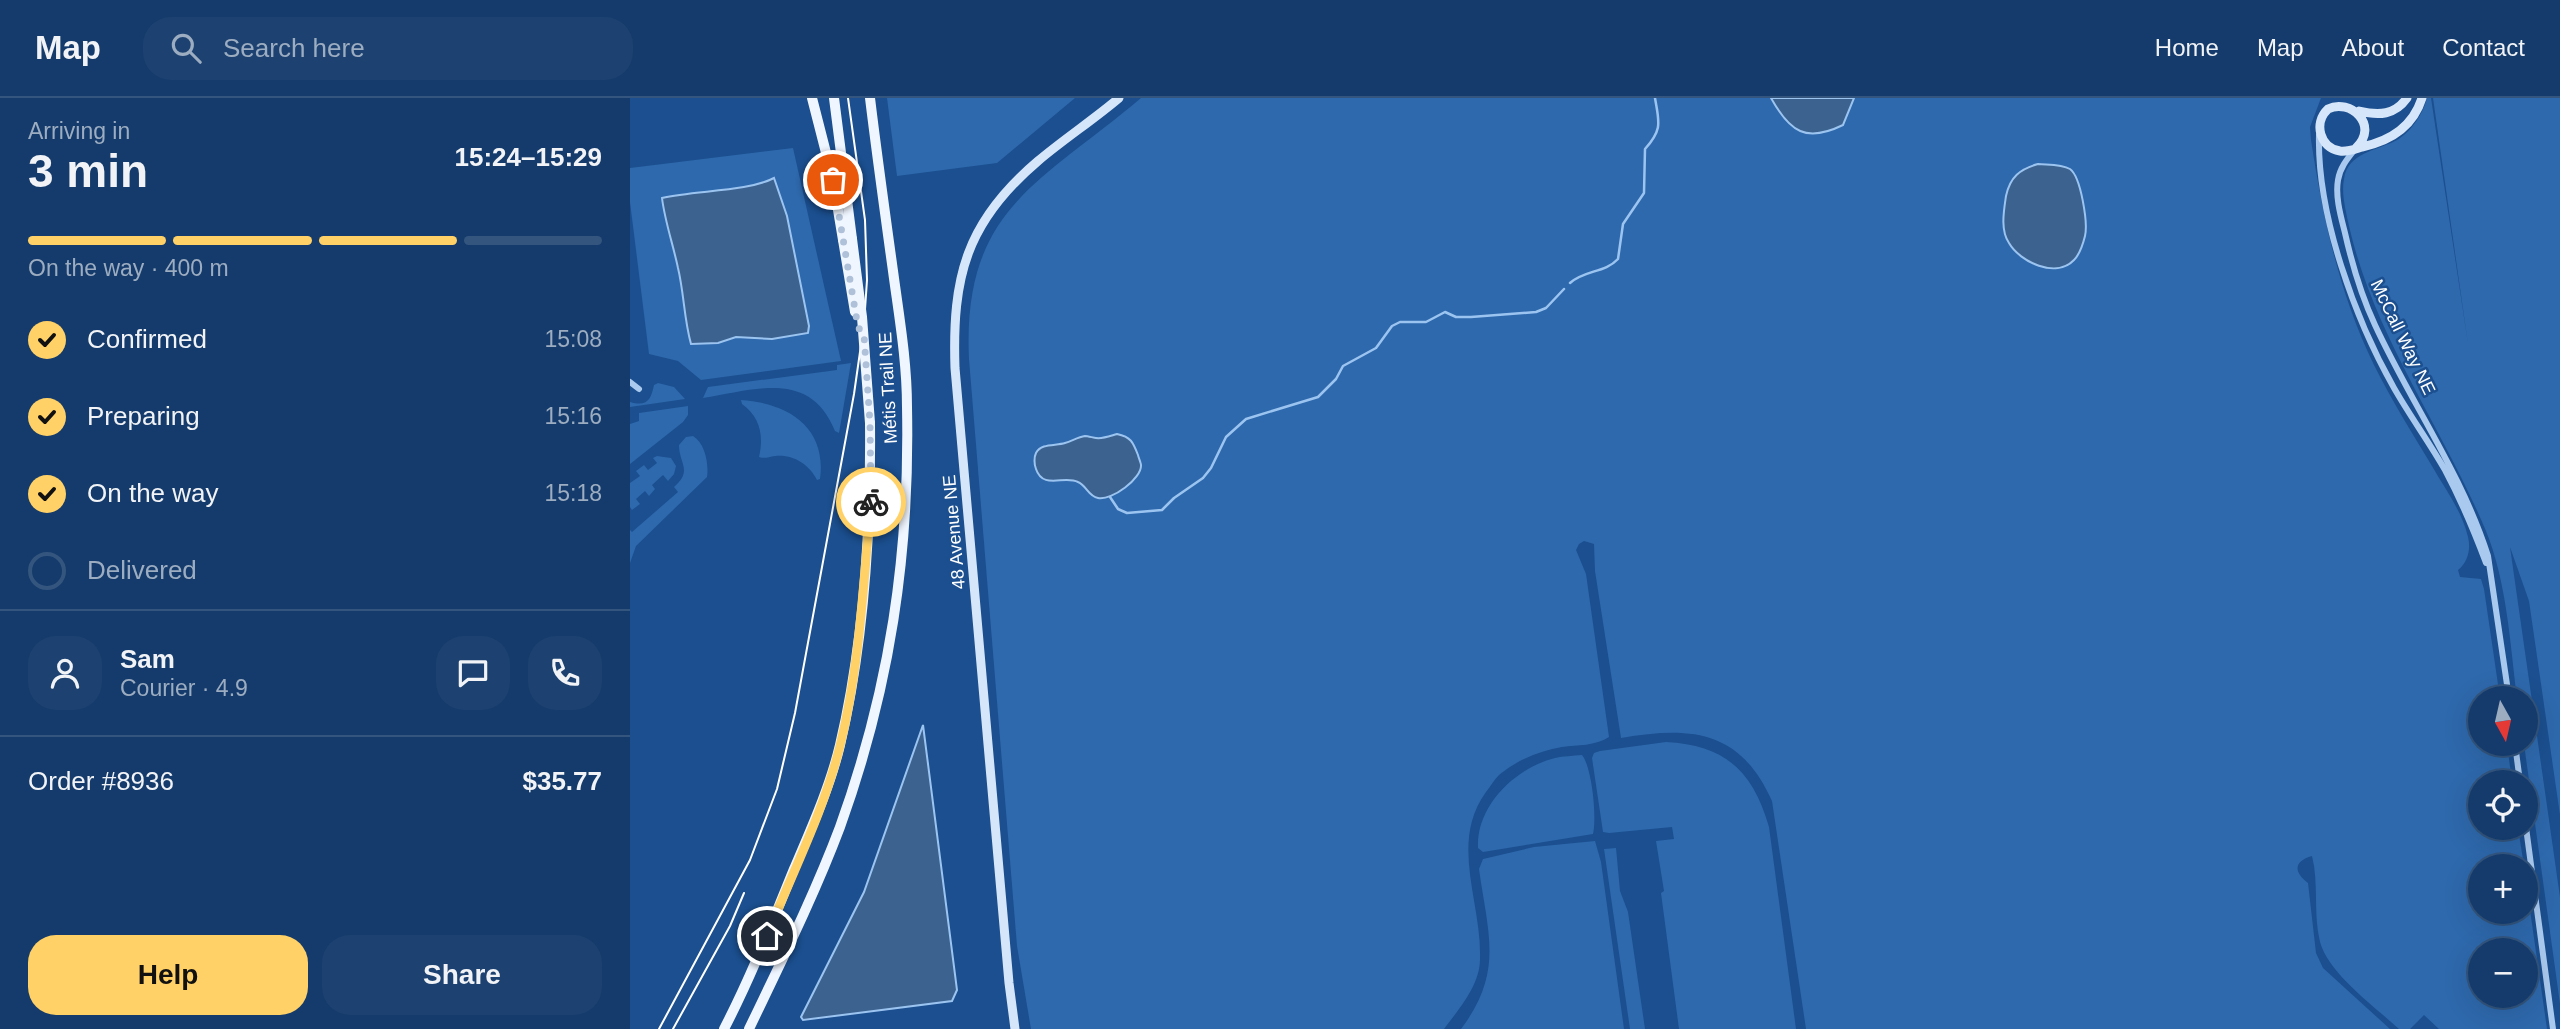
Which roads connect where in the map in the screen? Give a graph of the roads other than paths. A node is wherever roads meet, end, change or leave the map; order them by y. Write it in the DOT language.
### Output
graph roads {
  1 [pos="812,98"];
  2 [pos="834,98"];
  3 [pos="870,98"];
  4 [pos="1119,98"];
  5 [pos="2328,98"];
  6 [pos="2350,98"];
  7 [pos="2407,98"];
  8 [pos="2421,98"];
  9 [pos="2358,110"];
  10 [pos="2322,116"];
  11 [pos="2319,127"];
  12 [pos="2356,148"];
  13 [pos="847,239"];
  14 [pos="630,382"];
  15 [pos="639,390"];
  16 [pos="2491,578"];
  17 [pos="2507,686"];
  18 [pos="2528,840"];
  19 [pos="724,1029"];
  20 [pos="749,1029"];
  21 [pos="1015,1029"];
  22 [pos="2553,1029"];
  1 -- 13 [label="main road"];
  2 -- 13 [label="main road, Métis Trail NE"];
  3 -- 20 [label="main road, Métis Trail NE"];
  4 -- 21 [label="street, 48 Avenue NE"];
  5 -- 10 [label="street"];
  6 -- 9 [label="street"];
  7 -- 9 [label="street"];
  8 -- 12 [label="street"];
  9 -- 10 [label="street"];
  9 -- 12 [label="street"];
  10 -- 11 [label="street"];
  11 -- 12 [label="street"];
  11 -- 16 [label="street, McCall Way NE"];
  12 -- 16 [label="street, McCall Way NE"];
  13 -- 19 [label="main road, Métis Trail NE, bridge"];
  14 -- 15 [label="street"];
  16 -- 17 [label="street, McCall Way NE"];
  18 -- 22 [label="street"];
}
